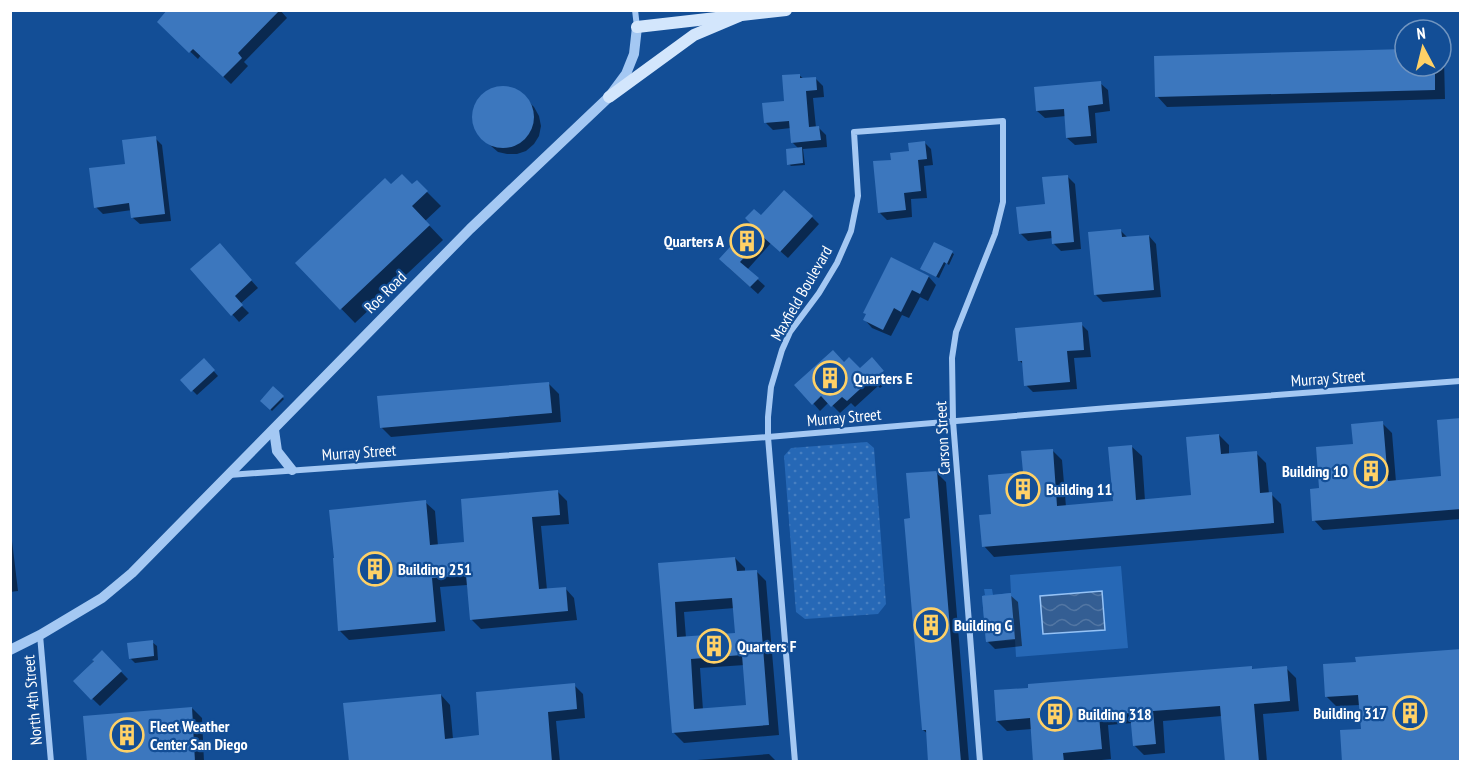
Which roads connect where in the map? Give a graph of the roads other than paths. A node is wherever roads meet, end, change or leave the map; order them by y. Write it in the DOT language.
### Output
graph roads {
  1 [pos="635,10"];
  2 [pos="726,10"];
  3 [pos="786,10"];
  4 [pos="739,16"];
  5 [pos="637,27"];
  6 [pos="609,97"];
  7 [pos="1004,121"];
  8 [pos="1461,381"];
  9 [pos="953,421"];
  10 [pos="274,430"];
  11 [pos="768,437"];
  12 [pos="292,470"];
  13 [pos="229,475"];
  14 [pos="40,635"];
  15 [pos="10,650"];
  16 [pos="51,762"];
  17 [pos="795,762"];
  18 [pos="980,762"];
  1 -- 5 [label="street"];
  2 -- 4 [label="main road"];
  3 -- 4 [label="main road"];
  4 -- 5 [label="main road"];
  4 -- 6 [label="main road"];
  5 -- 6 [label="street, Roe Road"];
  6 -- 10 [label="street, Roe Road"];
  7 -- 9 [label="street, Carson Street"];
  7 -- 11 [label="street, Maxfield Boulevard"];
  8 -- 9 [label="street, Murray Street"];
  9 -- 11 [label="street, Murray Street"];
  9 -- 18 [label="street, Carson Street"];
  10 -- 12 [label="street"];
  10 -- 13 [label="street, Roe Road"];
  11 -- 12 [label="street, Murray Street"];
  11 -- 17 [label="street, Maxfield Boulevard"];
  12 -- 13 [label="street, Murray Street"];
  13 -- 14 [label="street, Roe Road"];
  14 -- 15 [label="street, Roe Road"];
  14 -- 16 [label="street, North 4th Street"];
}
